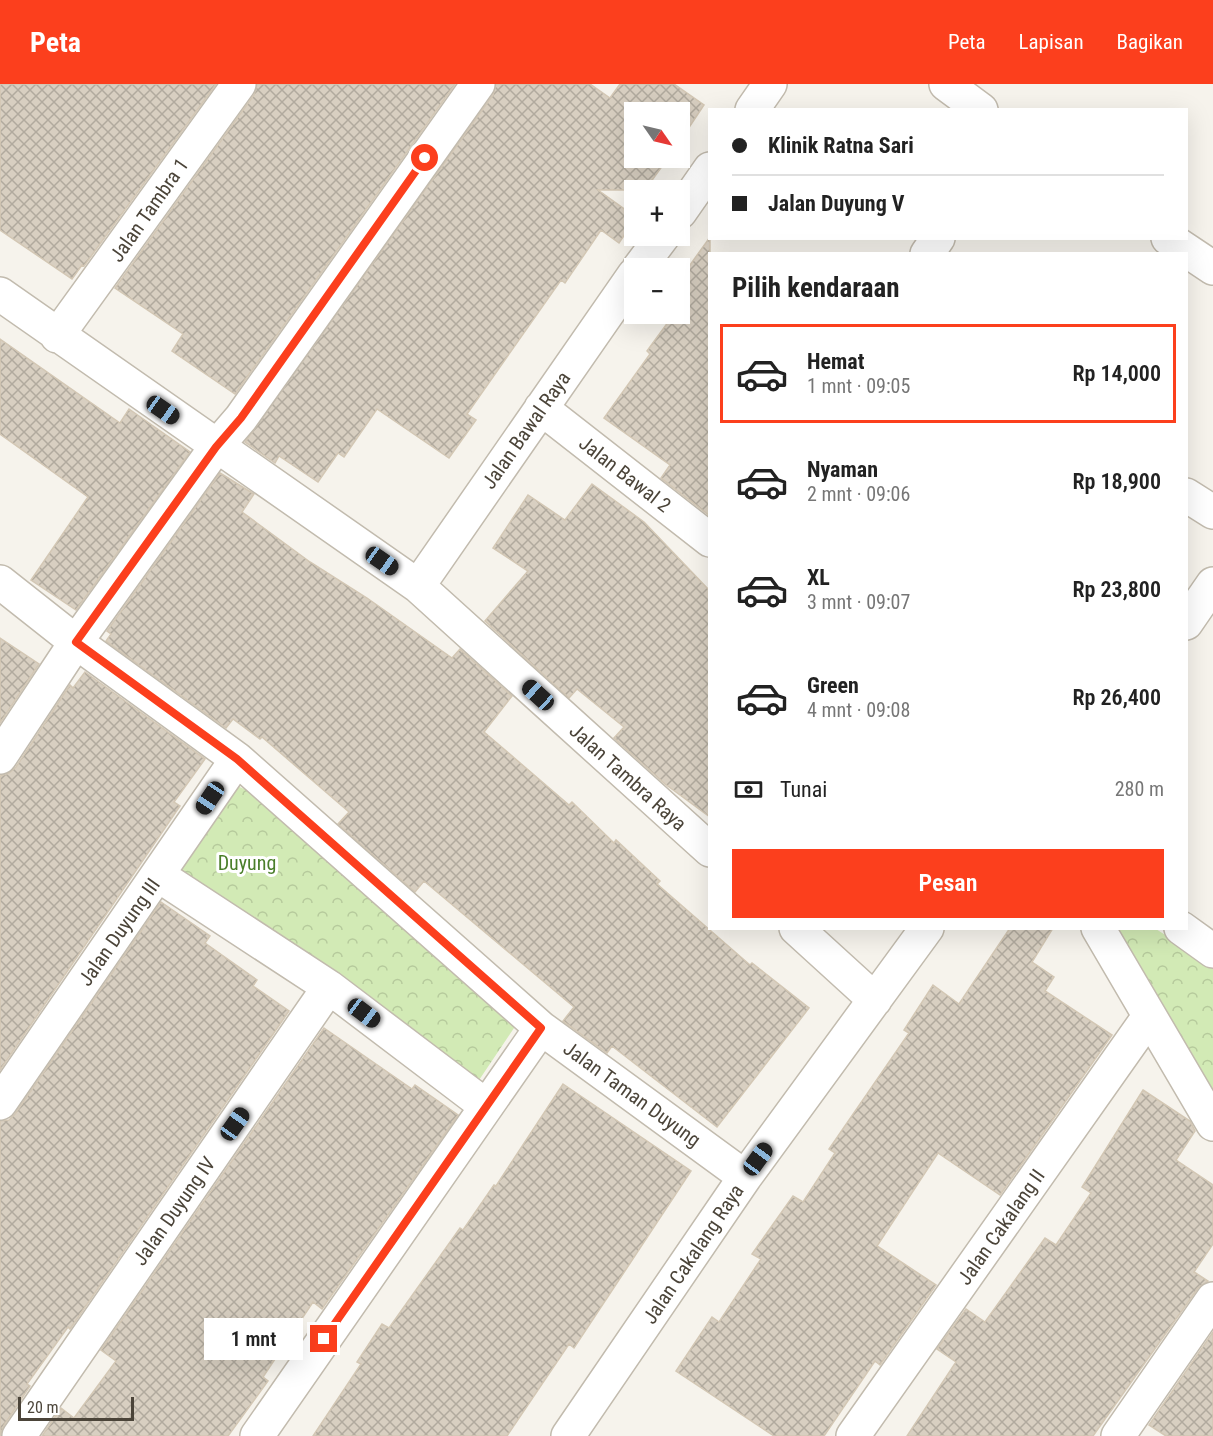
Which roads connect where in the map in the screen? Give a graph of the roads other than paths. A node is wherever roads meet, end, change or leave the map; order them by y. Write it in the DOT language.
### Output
graph roads {
  1 [pos="239,84"];
  2 [pos="478,84"];
  3 [pos="770,84"];
  4 [pos="946,84"];
  5 [pos="753,108"];
  6 [pos="978,108"];
  7 [pos="708,172"];
  8 [pos="690,198"];
  9 [pos="1171,240"];
  10 [pos="1213,268"];
  11 [pos="624,289"];
  12 [pos="0,294"];
  13 [pos="57,336"];
  14 [pos="540,408"];
  15 [pos="216,447"];
  16 [pos="1188,496"];
  17 [pos="1213,512"];
  18 [pos="708,538"];
  19 [pos="0,582"];
  20 [pos="1213,584"];
  21 [pos="418,586"];
  22 [pos="1188,620"];
  23 [pos="76,642"];
  24 [pos="0,757"];
  25 [pos="237,759"];
  26 [pos="708,848"];
  27 [pos="158,874"];
  28 [pos="798,930"];
  29 [pos="926,930"];
  30 [pos="1099,930"];
  31 [pos="329,987"];
  32 [pos="875,1000"];
  33 [pos="1148,1018"];
  34 [pos="541,1028"];
  35 [pos="0,1103"];
  36 [pos="486,1106"];
  37 [pos="1213,1125"];
  38 [pos="745,1177"];
  39 [pos="1213,1299"];
  40 [pos="19,1436"];
  41 [pos="257,1436"];
  42 [pos="568,1436"];
  43 [pos="853,1436"];
  44 [pos="1118,1436"];
  1 -- 13 [label="street, Jalan Tambra 1"];
  2 -- 15 [label="street"];
  3 -- 5 [label="street"];
  4 -- 6 [label="street"];
  7 -- 8 [label="street"];
  9 -- 10 [label="street"];
  11 -- 14 [label="street, Jalan Bawal Raya"];
  12 -- 13 [label="street, Jalan Tambra Raya"];
  13 -- 15 [label="street, Jalan Tambra Raya"];
  14 -- 18 [label="street, Jalan Bawal 2"];
  14 -- 21 [label="street, Jalan Bawal Raya"];
  15 -- 21 [label="street, Jalan Tambra Raya"];
  15 -- 23 [label="street"];
  16 -- 17 [label="street"];
  19 -- 23 [label="street, Jalan Taman Duyung"];
  20 -- 22 [label="street"];
  21 -- 26 [label="street, Jalan Tambra Raya"];
  23 -- 24 [label="street"];
  23 -- 25 [label="street, Jalan Taman Duyung"];
  25 -- 27 [label="street, Jalan Duyung III"];
  25 -- 34 [label="street, Jalan Taman Duyung"];
  27 -- 31 [label="street"];
  27 -- 35 [label="street, Jalan Duyung III"];
  28 -- 32 [label="street"];
  29 -- 32 [label="street, Jalan Cakalang Raya"];
  30 -- 33 [label="street"];
  31 -- 36 [label="street"];
  31 -- 40 [label="street, Jalan Duyung IV"];
  32 -- 38 [label="street, Jalan Cakalang Raya"];
  33 -- 37 [label="street"];
  33 -- 43 [label="street, Jalan Cakalang II"];
  34 -- 36 [label="street"];
  34 -- 38 [label="street, Jalan Taman Duyung"];
  36 -- 41 [label="street"];
  38 -- 42 [label="street, Jalan Cakalang Raya"];
  39 -- 44 [label="street"];
}
